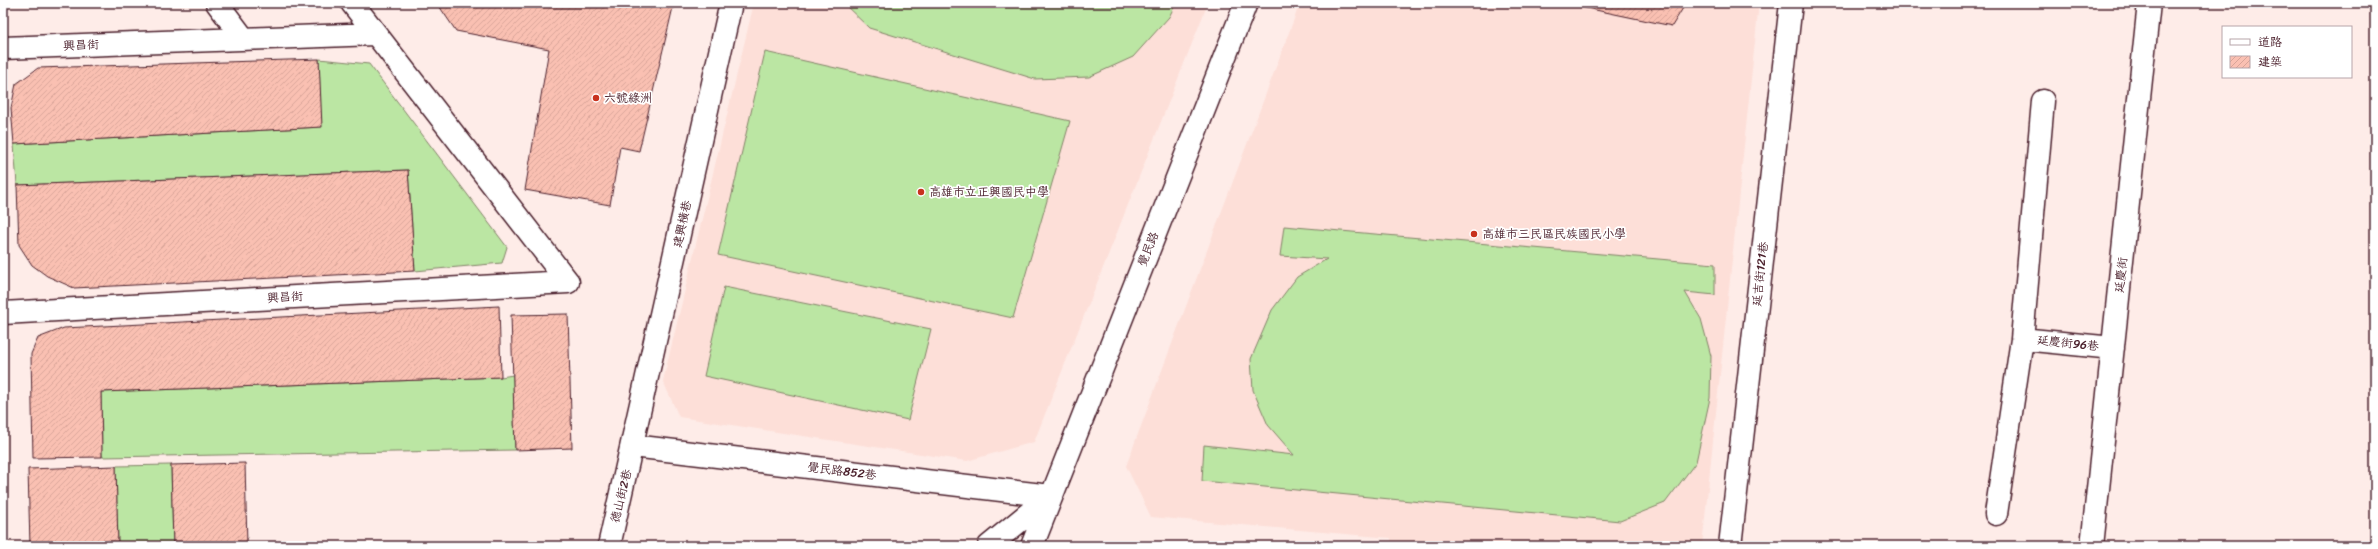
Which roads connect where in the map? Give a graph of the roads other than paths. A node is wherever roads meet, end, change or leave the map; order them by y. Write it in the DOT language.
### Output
graph roads {
  1 [pos="217,3"];
  2 [pos="352,3"];
  3 [pos="731,3"];
  4 [pos="1246,3"];
  5 [pos="1791,3"];
  6 [pos="2149,3"];
  7 [pos="376,34"];
  8 [pos="244,39"];
  9 [pos="3,48"];
  10 [pos="2043,101"];
  11 [pos="3,313"];
  12 [pos="2022,339"];
  13 [pos="2113,348"];
  14 [pos="633,446"];
  15 [pos="1051,496"];
  16 [pos="1996,514"];
  17 [pos="609,546"];
  18 [pos="989,546"];
  19 [pos="1032,546"];
  20 [pos="1730,546"];
  21 [pos="2092,546"];
  1 -- 8 [label="street"];
  2 -- 7 [label="street"];
  3 -- 14 [label="street, 建興橫巷"];
  4 -- 15 [label="street, 覺民路"];
  5 -- 20 [label="street, 延吉街121巷"];
  6 -- 13 [label="street, 延慶街"];
  7 -- 8 [label="street, 興昌街"];
  7 -- 11 [label="street, 興昌街"];
  8 -- 9 [label="street, 興昌街"];
  10 -- 12 [label="street"];
  12 -- 13 [label="street, 延慶街96巷"];
  12 -- 16 [label="street"];
  13 -- 21 [label="street, 延慶街"];
  14 -- 15 [label="street, 覺民路852巷"];
  14 -- 17 [label="street, 德山街2巷"];
  15 -- 18 [label="street"];
  15 -- 19 [label="street, 覺民路"];
}
